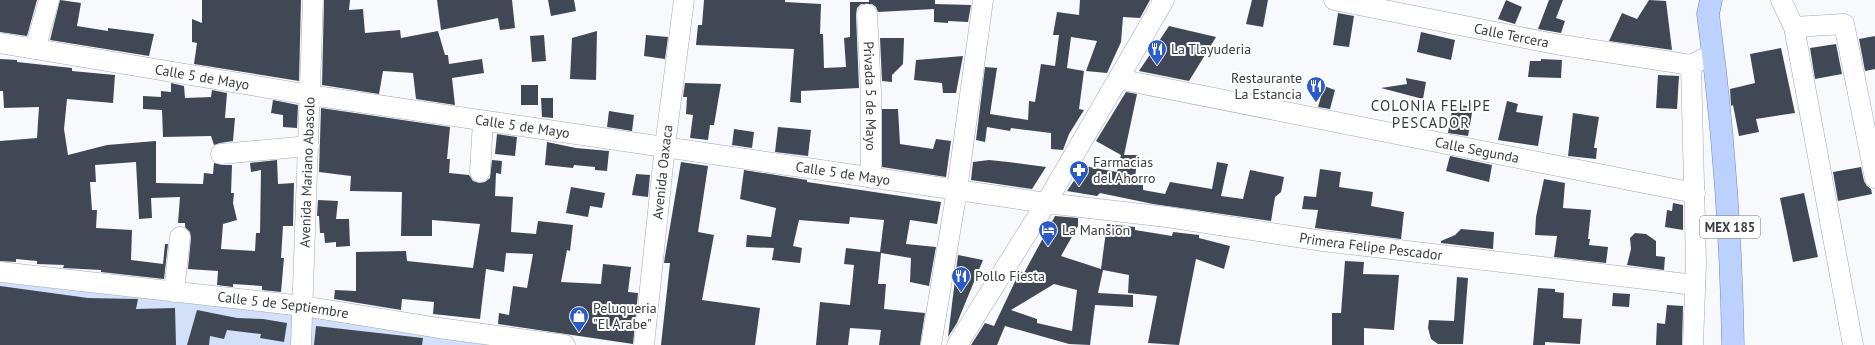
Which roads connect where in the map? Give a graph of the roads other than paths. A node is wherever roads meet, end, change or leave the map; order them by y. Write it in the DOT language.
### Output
graph roads {
  1 [pos="49,0"];
  2 [pos="313,0"];
  3 [pos="684,0"];
  4 [pos="983,0"];
  5 [pos="1164,0"];
  6 [pos="1334,0"];
  7 [pos="1781,0"];
  8 [pos="1706,5"];
  9 [pos="867,14"];
  10 [pos="1794,27"];
  11 [pos="0,43"];
  12 [pos="35,49"];
  13 [pos="1714,54"];
  14 [pos="1691,65"];
  15 [pos="1118,79"];
  16 [pos="310,95"];
  17 [pos="483,121"];
  18 [pos="309,146"];
  19 [pos="665,146"];
  20 [pos="221,154"];
  21 [pos="480,172"];
  22 [pos="871,178"];
  23 [pos="1875,178"];
  24 [pos="957,190"];
  25 [pos="1695,194"];
  26 [pos="1046,203"];
  27 [pos="180,237"];
  28 [pos="0,272"];
  29 [pos="1695,285"];
  30 [pos="174,292"];
  31 [pos="303,306"];
  32 [pos="301,345"];
  33 [pos="565,345"];
  34 [pos="644,345"];
  35 [pos="931,345"];
  36 [pos="957,345"];
  37 [pos="1693,345"];
  38 [pos="1733,345"];
  39 [pos="1853,345"];
  1 -- 12 [label="street"];
  2 -- 16 [label="street, Avenida Mariano Abasolo"];
  3 -- 19 [label="street, Avenida Oaxaca"];
  4 -- 24 [label="street"];
  5 -- 15 [label="street"];
  6 -- 14 [label="street, Calle Tercera"];
  7 -- 10 [label="street"];
  8 -- 13 [label="main road, MEX 185"];
  9 -- 22 [label="street, Privada 5 de Mayo"];
  10 -- 23 [label="street"];
  10 -- 39 [label="street"];
  11 -- 12 [label="street, Calle 5 de Mayo"];
  12 -- 16 [label="street, Calle 5 de Mayo"];
  13 -- 14 [label="street"];
  13 -- 38 [label="main road, MEX 185"];
  14 -- 25 [label="street"];
  15 -- 25 [label="street, Calle Segunda"];
  15 -- 26 [label="street"];
  16 -- 17 [label="street, Calle 5 de Mayo"];
  16 -- 18 [label="street, Avenida Mariano Abasolo"];
  17 -- 19 [label="street, Calle 5 de Mayo"];
  17 -- 21 [label="street"];
  18 -- 20 [label="street"];
  18 -- 31 [label="street, Avenida Mariano Abasolo"];
  19 -- 22 [label="street, Calle 5 de Mayo"];
  19 -- 34 [label="street, Avenida Oaxaca"];
  22 -- 24 [label="street, Calle 5 de Mayo"];
  24 -- 26 [label="street, Calle 5 de Mayo"];
  24 -- 35 [label="street"];
  25 -- 29 [label="street"];
  26 -- 29 [label="street, Primera Felipe Pescador"];
  26 -- 36 [label="street"];
  27 -- 30 [label="street"];
  28 -- 30 [label="street, Calle 5 de Septiembre"];
  29 -- 37 [label="street"];
  30 -- 31 [label="street, Calle 5 de Septiembre"];
  31 -- 32 [label="street, Avenida Mariano Abasolo"];
  31 -- 33 [label="street, Calle 5 de Septiembre"];
}
